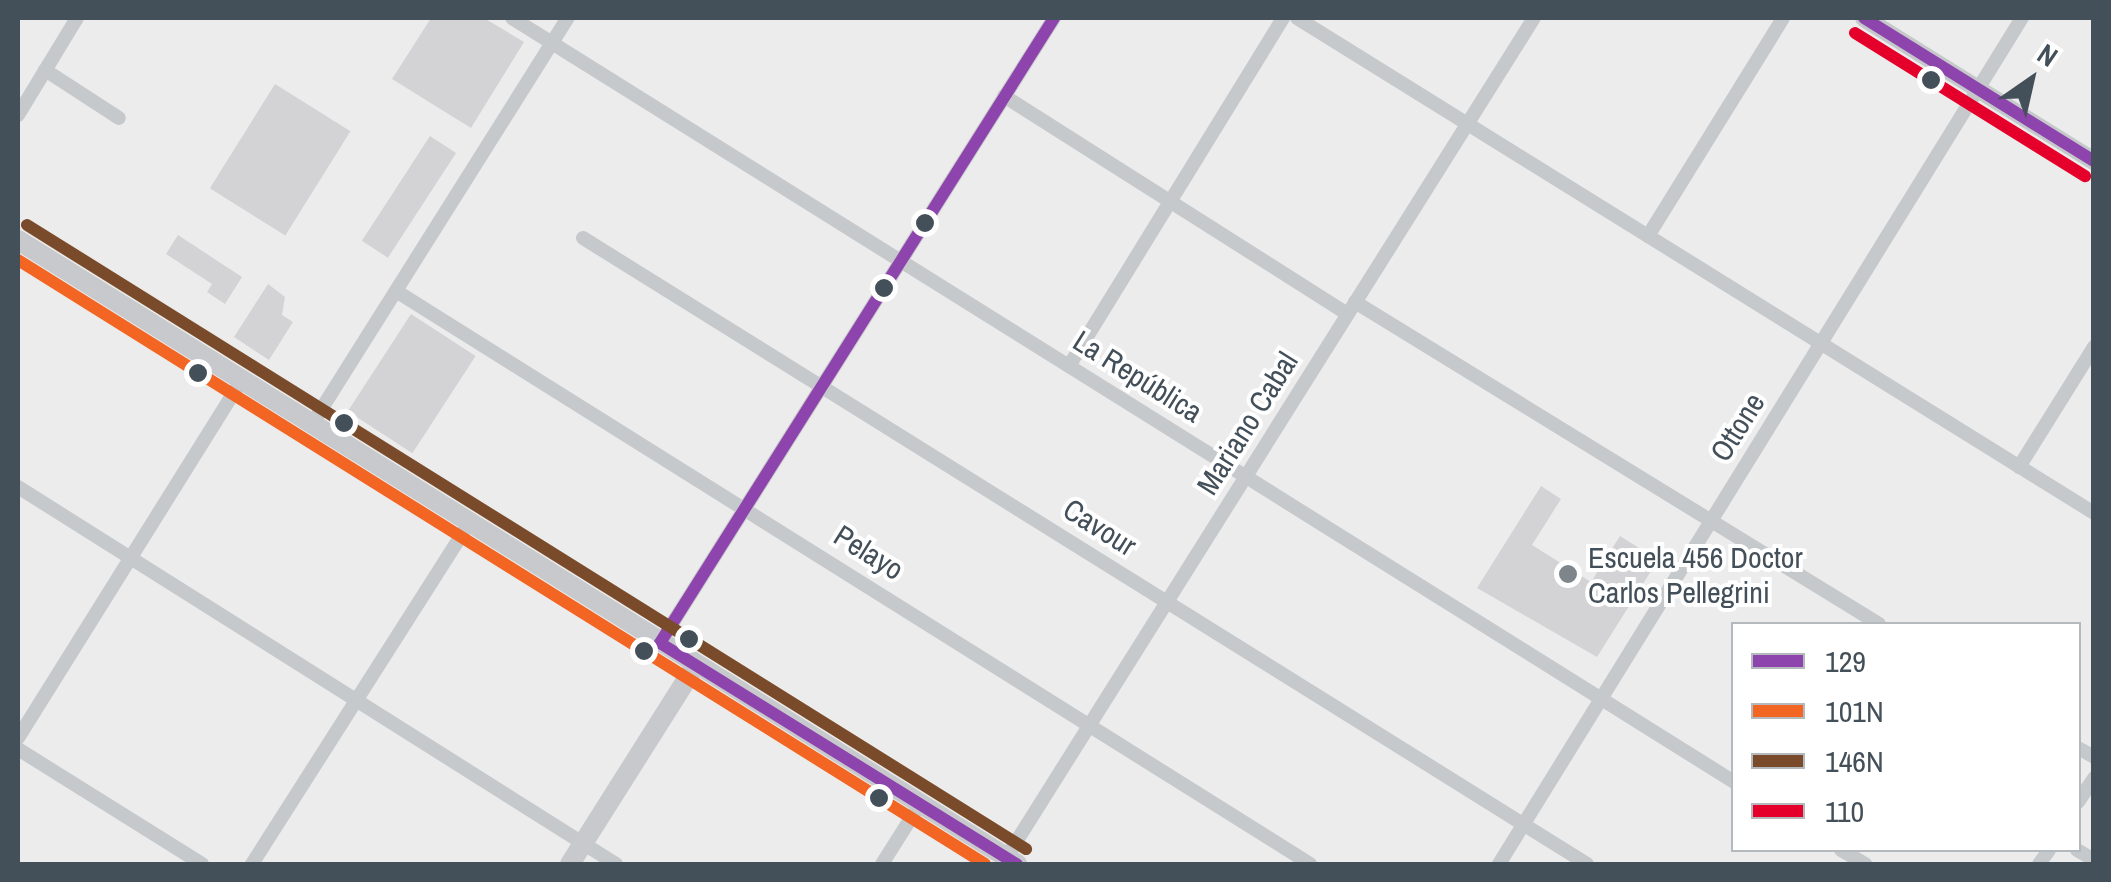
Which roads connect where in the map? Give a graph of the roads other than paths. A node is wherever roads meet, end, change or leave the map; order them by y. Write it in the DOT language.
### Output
graph roads {
  1 [pos="77,18"];
  2 [pos="512,18"];
  3 [pos="568,18"];
  4 [pos="1054,18"];
  5 [pos="1282,18"];
  6 [pos="1297,18"];
  7 [pos="1534,18"];
  8 [pos="1783,18"];
  9 [pos="1864,18"];
  10 [pos="2022,18"];
  11 [pos="552,42"];
  12 [pos="45,70"];
  13 [pos="1978,89"];
  14 [pos="1004,96"];
  15 [pos="18,115"];
  16 [pos="119,118"];
  17 [pos="1468,124"];
  18 [pos="2094,161"];
  19 [pos="1171,202"];
  20 [pos="1648,236"];
  21 [pos="584,238"];
  22 [pos="18,243"];
  23 [pos="900,261"];
  24 [pos="396,291"];
  25 [pos="1352,308"];
  26 [pos="1820,344"];
  27 [pos="2094,348"];
  28 [pos="1069,366"];
  29 [pos="242,380"];
  30 [pos="821,387"];
  31 [pos="312,424"];
  32 [pos="2018,466"];
  33 [pos="1246,477"];
  34 [pos="18,487"];
  35 [pos="746,507"];
  36 [pos="2094,513"];
  37 [pos="1711,521"];
  38 [pos="469,523"];
  39 [pos="130,558"];
  40 [pos="1168,601"];
  41 [pos="1876,622"];
  42 [pos="660,642"];
  43 [pos="696,664"];
  44 [pos="1601,699"];
  45 [pos="356,700"];
  46 [pos="1090,725"];
  47 [pos="18,738"];
  48 [pos="18,749"];
  49 [pos="1731,780"];
  50 [pos="920,804"];
  51 [pos="1523,825"];
  52 [pos="583,844"];
  53 [pos="1012,861"];
  54 [pos="202,864"];
  55 [pos="252,864"];
  56 [pos="570,864"];
  57 [pos="616,864"];
  58 [pos="882,864"];
  59 [pos="1310,864"];
  60 [pos="1499,864"];
  61 [pos="1587,864"];
  1 -- 12 [label="street"];
  2 -- 11 [label="street, La República"];
  3 -- 11 [label="street"];
  4 -- 14 [label="street"];
  5 -- 19 [label="street"];
  6 -- 17 [label="street"];
  7 -- 17 [label="street, Mariano Cabal"];
  8 -- 20 [label="street"];
  9 -- 13 [label="street"];
  10 -- 13 [label="street, Ottone"];
  11 -- 23 [label="street, La República"];
  11 -- 24 [label="street"];
  12 -- 15 [label="street"];
  12 -- 16 [label="street"];
  13 -- 18 [label="street"];
  13 -- 26 [label="street, Ottone"];
  14 -- 19 [label="street"];
  14 -- 23 [label="street"];
  17 -- 20 [label="street"];
  17 -- 25 [label="street, Mariano Cabal"];
  19 -- 25 [label="street"];
  19 -- 28 [label="street"];
  20 -- 26 [label="street"];
  21 -- 30 [label="street, Cavour"];
  22 -- 29 [label="main road"];
  23 -- 28 [label="street, La República"];
  23 -- 30 [label="street"];
  24 -- 31 [label="street"];
  24 -- 35 [label="street, Pelayo"];
  25 -- 33 [label="street, Mariano Cabal"];
  25 -- 37 [label="street"];
  26 -- 32 [label="street"];
  26 -- 37 [label="street, Ottone"];
  27 -- 32 [label="street"];
  28 -- 33 [label="street, La República"];
  29 -- 31 [label="main road"];
  29 -- 39 [label="street"];
  30 -- 35 [label="street"];
  30 -- 40 [label="street, Cavour"];
  31 -- 38 [label="main road"];
  32 -- 36 [label="street"];
  33 -- 40 [label="street, Mariano Cabal"];
  33 -- 44 [label="street, La República"];
  34 -- 39 [label="street"];
  35 -- 42 [label="street"];
  35 -- 46 [label="street, Pelayo"];
  37 -- 41 [label="street"];
  37 -- 44 [label="street, Ottone"];
  38 -- 42 [label="main road"];
  38 -- 45 [label="street"];
  39 -- 45 [label="street"];
  39 -- 47 [label="street"];
  40 -- 46 [label="street, Mariano Cabal"];
  40 -- 51 [label="street, Cavour"];
  42 -- 43 [label="main road"];
  43 -- 50 [label="main road"];
  43 -- 52 [label="main road"];
  44 -- 49 [label="street, La República"];
  44 -- 51 [label="street, Ottone"];
  45 -- 52 [label="street"];
  45 -- 55 [label="street"];
  46 -- 53 [label="street, Mariano Cabal"];
  46 -- 59 [label="street, Pelayo"];
  48 -- 54 [label="street"];
  50 -- 53 [label="main road"];
  50 -- 58 [label="street"];
  51 -- 60 [label="street, Ottone"];
  51 -- 61 [label="street, Cavour"];
  52 -- 56 [label="main road"];
  52 -- 57 [label="street"];
}
